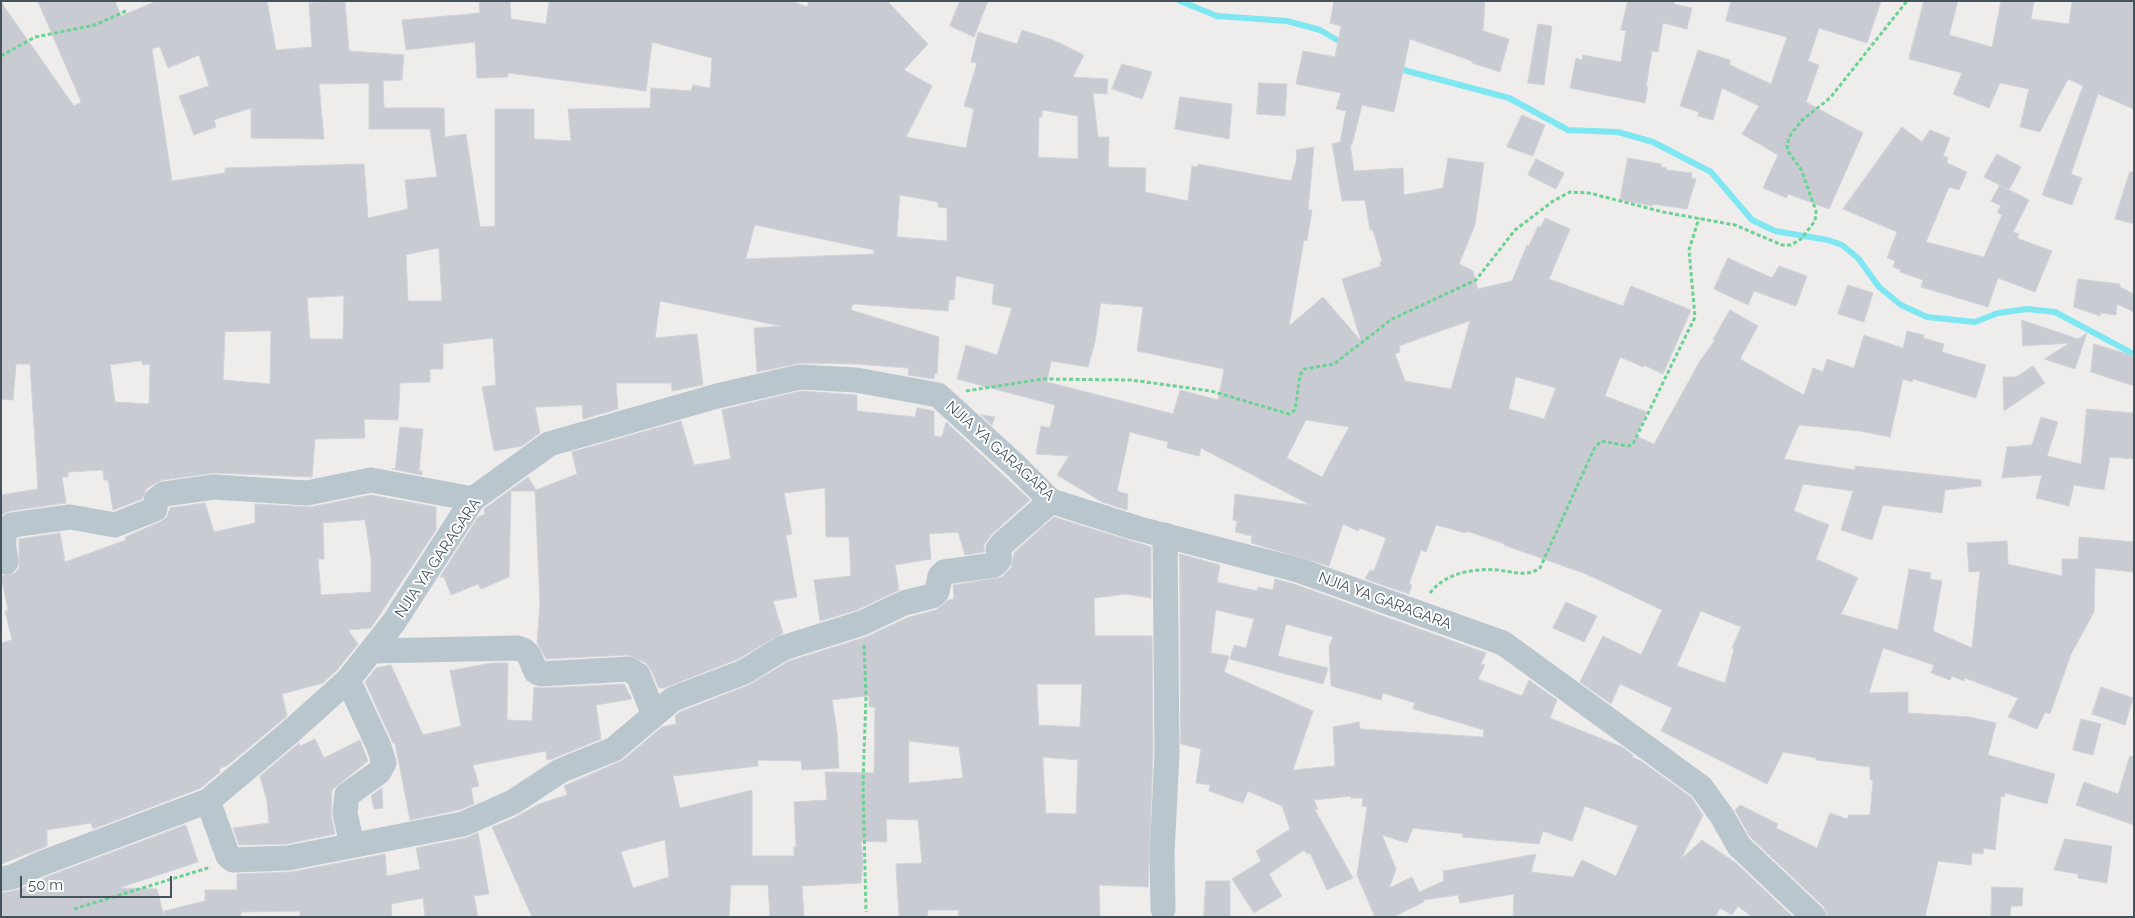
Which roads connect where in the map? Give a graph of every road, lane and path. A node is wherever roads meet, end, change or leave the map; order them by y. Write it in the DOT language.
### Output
graph roads {
  1 [pos="1907,1"];
  2 [pos="128,10"];
  3 [pos="1,56"];
  4 [pos="1699,218"];
  5 [pos="938,395"];
  6 [pos="474,499"];
  7 [pos="1051,500"];
  8 [pos="1165,535"];
  9 [pos="6,562"];
  10 [pos="1416,612"];
  11 [pos="862,623"];
  12 [pos="371,651"];
  13 [pos="348,680"];
  14 [pos="654,715"];
  15 [pos="208,800"];
  16 [pos="352,845"];
  17 [pos="233,860"];
  18 [pos="1,879"];
  19 [pos="74,909"];
  20 [pos="1163,909"];
  21 [pos="866,912"];
  22 [pos="1814,917"];
  1 -- 4 [label="path"];
  2 -- 3 [label="path"];
  4 -- 5 [label="path"];
  4 -- 10 [label="path"];
  5 -- 6 [label="street, NJIA YA GARAGARA"];
  5 -- 7 [label="street, NJIA YA GARAGARA"];
  6 -- 9 [label="street"];
  6 -- 12 [label="street, NJIA YA GARAGARA"];
  7 -- 8 [label="street, NJIA YA GARAGARA"];
  7 -- 11 [label="street"];
  8 -- 10 [label="street, NJIA YA GARAGARA"];
  8 -- 20 [label="street"];
  10 -- 22 [label="street, NJIA YA GARAGARA"];
  11 -- 14 [label="street"];
  11 -- 21 [label="path"];
  12 -- 13 [label="street, NJIA YA GARAGARA"];
  12 -- 14 [label="street"];
  13 -- 15 [label="street, NJIA YA GARAGARA"];
  13 -- 16 [label="street"];
  14 -- 16 [label="street"];
  15 -- 17 [label="street"];
  15 -- 18 [label="street, NJIA YA GARAGARA"];
  16 -- 17 [label="street"];
  17 -- 19 [label="path"];
}
